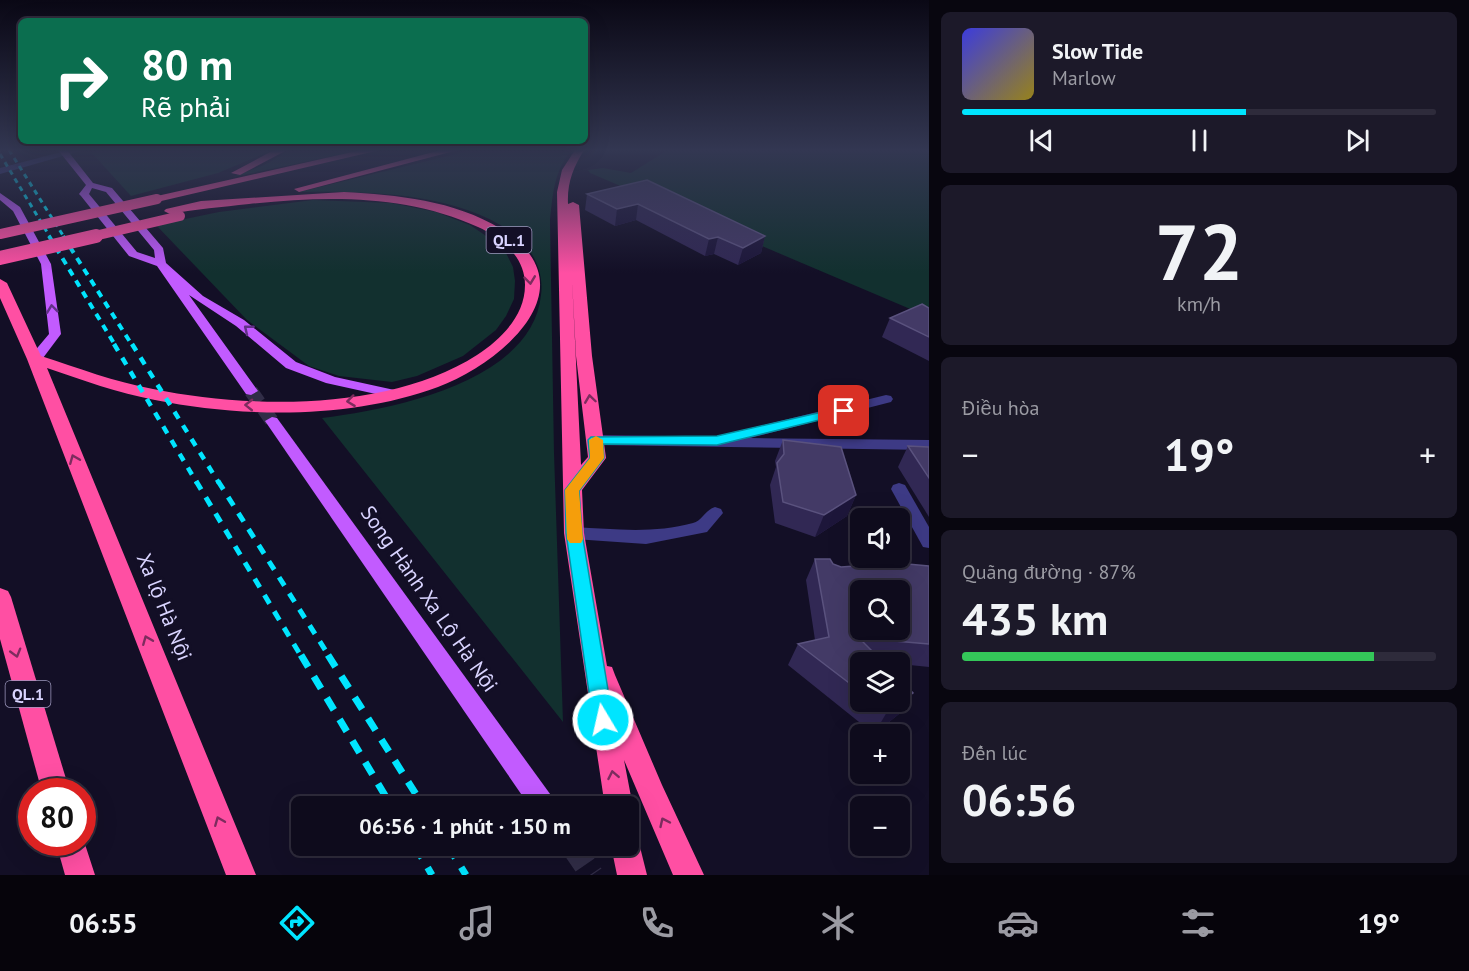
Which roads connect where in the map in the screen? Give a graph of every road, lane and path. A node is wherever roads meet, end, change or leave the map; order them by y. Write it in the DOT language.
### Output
graph roads {
  1 [pos="86,191"];
  2 [pos="111,191"];
  3 [pos="176,191"];
  4 [pos="187,191"];
  5 [pos="192,191"];
  6 [pos="261,191"];
  7 [pos="286,191"];
  8 [pos="562,191"];
  9 [pos="575,191"];
  10 [pos="178,194"];
  11 [pos="0,196"];
  12 [pos="156,196"];
  13 [pos="244,201"];
  14 [pos="191,207"];
  15 [pos="175,214"];
  16 [pos="0,227"];
  17 [pos="0,234"];
  18 [pos="0,250"];
  19 [pos="0,258"];
  20 [pos="161,264"];
  21 [pos="0,283"];
  22 [pos="35,359"];
  23 [pos="251,391"];
  24 [pos="394,394"];
  25 [pos="886,399"];
  26 [pos="272,421"];
  27 [pos="595,440"];
  28 [pos="717,441"];
  29 [pos="929,445"];
  30 [pos="899,489"];
  31 [pos="572,490"];
  32 [pos="715,513"];
  33 [pos="574,533"];
  34 [pos="929,542"];
  35 [pos="0,597"];
  36 [pos="592,651"];
  37 [pos="52,778"];
  38 [pos="536,796"];
  39 [pos="617,796"];
  40 [pos="75,856"];
  41 [pos="628,856"];
  42 [pos="80,875"];
  43 [pos="241,875"];
  44 [pos="632,875"];
  45 [pos="689,875"];
  1 -- 20 [label="main road"];
  2 -- 20 [label="main road"];
  3 -- 12 [label="highway"];
  4 -- 10 [label="highway"];
  5 -- 10 [label="highway"];
  6 -- 14 [label="highway, QL.1"];
  7 -- 13 [label="highway, QL.1"];
  8 -- 31 [label="highway"];
  27 -- 9 [label="highway, one-way"];
  10 -- 12 [label="highway"];
  22 -- 11 [label="main road, one-way"];
  12 -- 16 [label="highway"];
  12 -- 17 [label="highway, bridge"];
  13 -- 14 [label="highway, QL.1"];
  13 -- 15 [label="highway, QL.1"];
  13 -- 24 [label="highway, QL.1, one-way"];
  14 -- 15 [label="highway, QL.1"];
  15 -- 18 [label="highway, QL.1"];
  15 -- 19 [label="highway, QL.1, bridge"];
  20 -- 23 [label="main road"];
  24 -- 20 [label="main road, one-way"];
  21 -- 22 [label="highway, Xa lộ Hà Nội"];
  24 -- 22 [label="highway, QL.1, one-way"];
  43 -- 22 [label="highway, Xa lộ Hà Nội, one-way"];
  25 -- 28 [label="street"];
  26 -- 38 [label="main road, Song Hành Xa Lộ Hà Nội"];
  27 -- 28 [label="street"];
  27 -- 31 [label="highway"];
  28 -- 29 [label="street"];
  30 -- 34 [label="street"];
  31 -- 33 [label="highway"];
  32 -- 33 [label="street"];
  33 -- 36 [label="highway"];
  35 -- 37 [label="highway, QL.1, one-way"];
  39 -- 36 [label="highway, one-way"];
  45 -- 36 [label="highway, one-way"];
  40 -- 42 [label="highway"];
  41 -- 44 [label="highway"];
}
